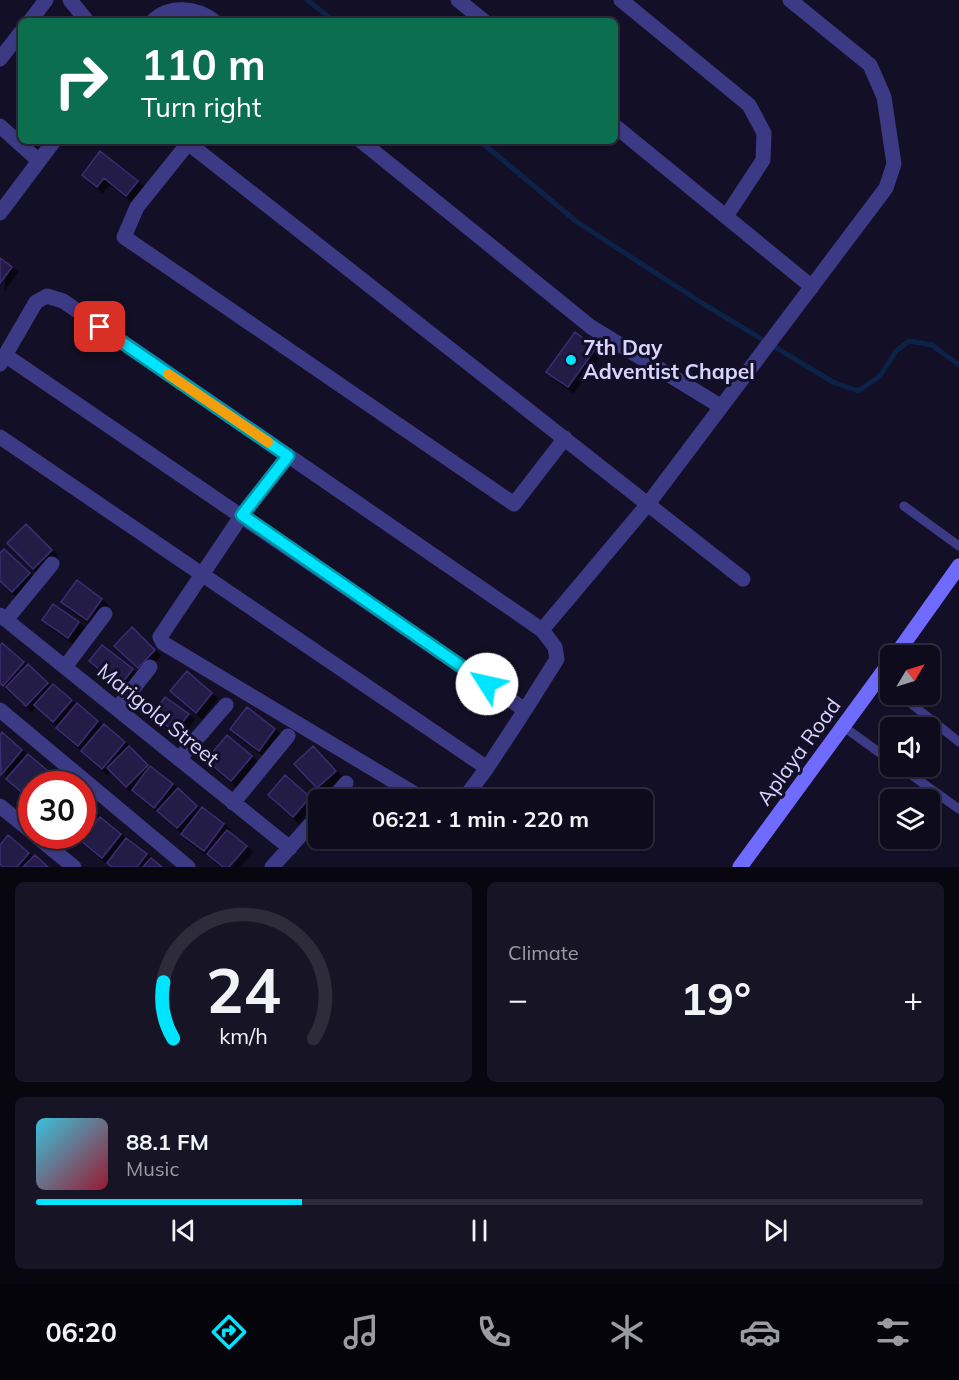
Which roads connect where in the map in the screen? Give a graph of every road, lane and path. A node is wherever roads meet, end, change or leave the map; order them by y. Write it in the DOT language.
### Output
graph roads {
  1 [pos="46,0"];
  2 [pos="621,0"];
  3 [pos="790,0"];
  4 [pos="77,2"];
  5 [pos="464,2"];
  6 [pos="32,18"];
  7 [pos="85,18"];
  8 [pos="156,18"];
  9 [pos="211,18"];
  10 [pos="481,18"];
  11 [pos="18,36"];
  12 [pos="0,59"];
  13 [pos="0,126"];
  14 [pos="618,128"];
  15 [pos="18,142"];
  16 [pos="20,144"];
  17 [pos="52,144"];
  18 [pos="187,144"];
  19 [pos="192,144"];
  20 [pos="365,144"];
  21 [pos="39,161"];
  22 [pos="0,213"];
  23 [pos="727,215"];
  24 [pos="812,287"];
  25 [pos="3,360"];
  26 [pos="720,406"];
  27 [pos="0,437"];
  28 [pos="565,438"];
  29 [pos="288,456"];
  30 [pos="648,504"];
  31 [pos="904,506"];
  32 [pos="242,515"];
  33 [pos="959,546"];
  34 [pos="52,564"];
  35 [pos="959,566"];
  36 [pos="204,574"];
  37 [pos="743,579"];
  38 [pos="105,614"];
  39 [pos="3,617"];
  40 [pos="542,630"];
  41 [pos="903,645"];
  42 [pos="150,666"];
  43 [pos="65,667"];
  44 [pos="880,676"];
  45 [pos="878,679"];
  46 [pos="226,705"];
  47 [pos="913,705"];
  48 [pos="117,709"];
  49 [pos="0,710"];
  50 [pos="525,710"];
  51 [pos="844,727"];
  52 [pos="288,736"];
  53 [pos="959,742"];
  54 [pos="880,753"];
  55 [pos="179,759"];
  56 [pos="486,768"];
  57 [pos="914,777"];
  58 [pos="346,783"];
  59 [pos="341,789"];
  60 [pos="407,789"];
  61 [pos="471,789"];
  62 [pos="234,803"];
  63 [pos="0,806"];
  64 [pos="959,809"];
  65 [pos="18,821"];
  66 [pos="308,827"];
  67 [pos="290,848"];
  68 [pos="52,849"];
  69 [pos="74,867"];
  70 [pos="188,867"];
  71 [pos="272,867"];
  72 [pos="740,867"];
  1 -- 6 [label="street"];
  2 -- 23 [label="street"];
  3 -- 24 [label="street"];
  4 -- 7 [label="street"];
  5 -- 10 [label="street"];
  8 -- 9 [label="street"];
  11 -- 12 [label="street"];
  13 -- 15 [label="street"];
  14 -- 23 [label="street"];
  16 -- 21 [label="street"];
  17 -- 21 [label="street"];
  18 -- 28 [label="street"];
  19 -- 28 [label="street"];
  20 -- 26 [label="street"];
  21 -- 22 [label="street"];
  23 -- 24 [label="street"];
  24 -- 26 [label="street"];
  25 -- 29 [label="street"];
  25 -- 32 [label="street"];
  26 -- 30 [label="street"];
  27 -- 36 [label="street"];
  28 -- 30 [label="street"];
  29 -- 32 [label="street"];
  29 -- 40 [label="street"];
  30 -- 37 [label="street"];
  30 -- 40 [label="street"];
  31 -- 33 [label="lane"];
  32 -- 36 [label="street"];
  32 -- 50 [label="street"];
  34 -- 39 [label="street"];
  35 -- 41 [label="street"];
  36 -- 56 [label="street"];
  36 -- 60 [label="street"];
  38 -- 43 [label="street"];
  39 -- 43 [label="street, Marigold Street"];
  40 -- 50 [label="street"];
  42 -- 48 [label="street"];
  43 -- 48 [label="street, Marigold Street"];
  44 -- 45 [label="street, Aplaya Road"];
  45 -- 51 [label="street, Aplaya Road"];
  46 -- 55 [label="street"];
  47 -- 53 [label="lane"];
  48 -- 55 [label="street, Marigold Street"];
  49 -- 70 [label="street"];
  50 -- 56 [label="street"];
  51 -- 54 [label="lane"];
  51 -- 72 [label="street, Aplaya Road"];
  52 -- 62 [label="street"];
  55 -- 62 [label="street, Marigold Street"];
  56 -- 61 [label="street"];
  57 -- 64 [label="lane"];
  58 -- 59 [label="street"];
  62 -- 67 [label="street, Marigold Street"];
  63 -- 65 [label="street"];
  66 -- 67 [label="street"];
  67 -- 71 [label="street"];
  68 -- 69 [label="street"];
}
